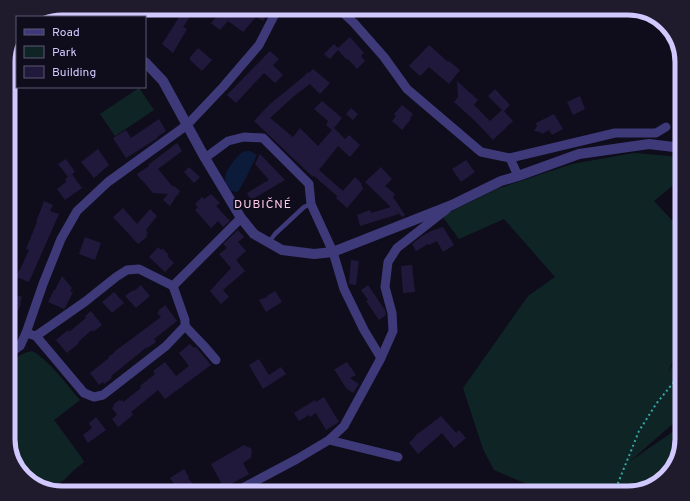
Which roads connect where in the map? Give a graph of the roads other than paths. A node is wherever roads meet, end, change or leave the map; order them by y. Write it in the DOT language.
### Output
graph roads {
  1 [pos="274,15"];
  2 [pos="345,15"];
  3 [pos="146,63"];
  4 [pos="187,125"];
  5 [pos="666,127"];
  6 [pos="675,147"];
  7 [pos="205,158"];
  8 [pos="510,158"];
  9 [pos="518,176"];
  10 [pos="311,204"];
  11 [pos="452,205"];
  12 [pos="241,218"];
  13 [pos="268,242"];
  14 [pos="334,252"];
  15 [pos="173,286"];
  16 [pos="185,326"];
  17 [pos="26,333"];
  18 [pos="36,336"];
  19 [pos="15,349"];
  20 [pos="381,358"];
  21 [pos="216,360"];
  22 [pos="329,440"];
  23 [pos="398,457"];
  24 [pos="246,486"];
  1 -- 4 [label="street"];
  2 -- 8 [label="street"];
  3 -- 4 [label="street"];
  4 -- 7 [label="street"];
  4 -- 17 [label="street"];
  5 -- 8 [label="street"];
  6 -- 9 [label="street"];
  7 -- 10 [label="street"];
  7 -- 12 [label="street"];
  8 -- 9 [label="street"];
  9 -- 11 [label="street"];
  10 -- 13 [label="lane"];
  10 -- 14 [label="street"];
  11 -- 14 [label="street"];
  11 -- 20 [label="street"];
  12 -- 13 [label="street"];
  12 -- 15 [label="street"];
  13 -- 14 [label="street"];
  14 -- 20 [label="street"];
  15 -- 16 [label="street"];
  15 -- 18 [label="street"];
  16 -- 18 [label="street"];
  16 -- 21 [label="street"];
  17 -- 18 [label="street"];
  17 -- 19 [label="street"];
  20 -- 22 [label="street"];
  22 -- 23 [label="street"];
  22 -- 24 [label="street"];
}
